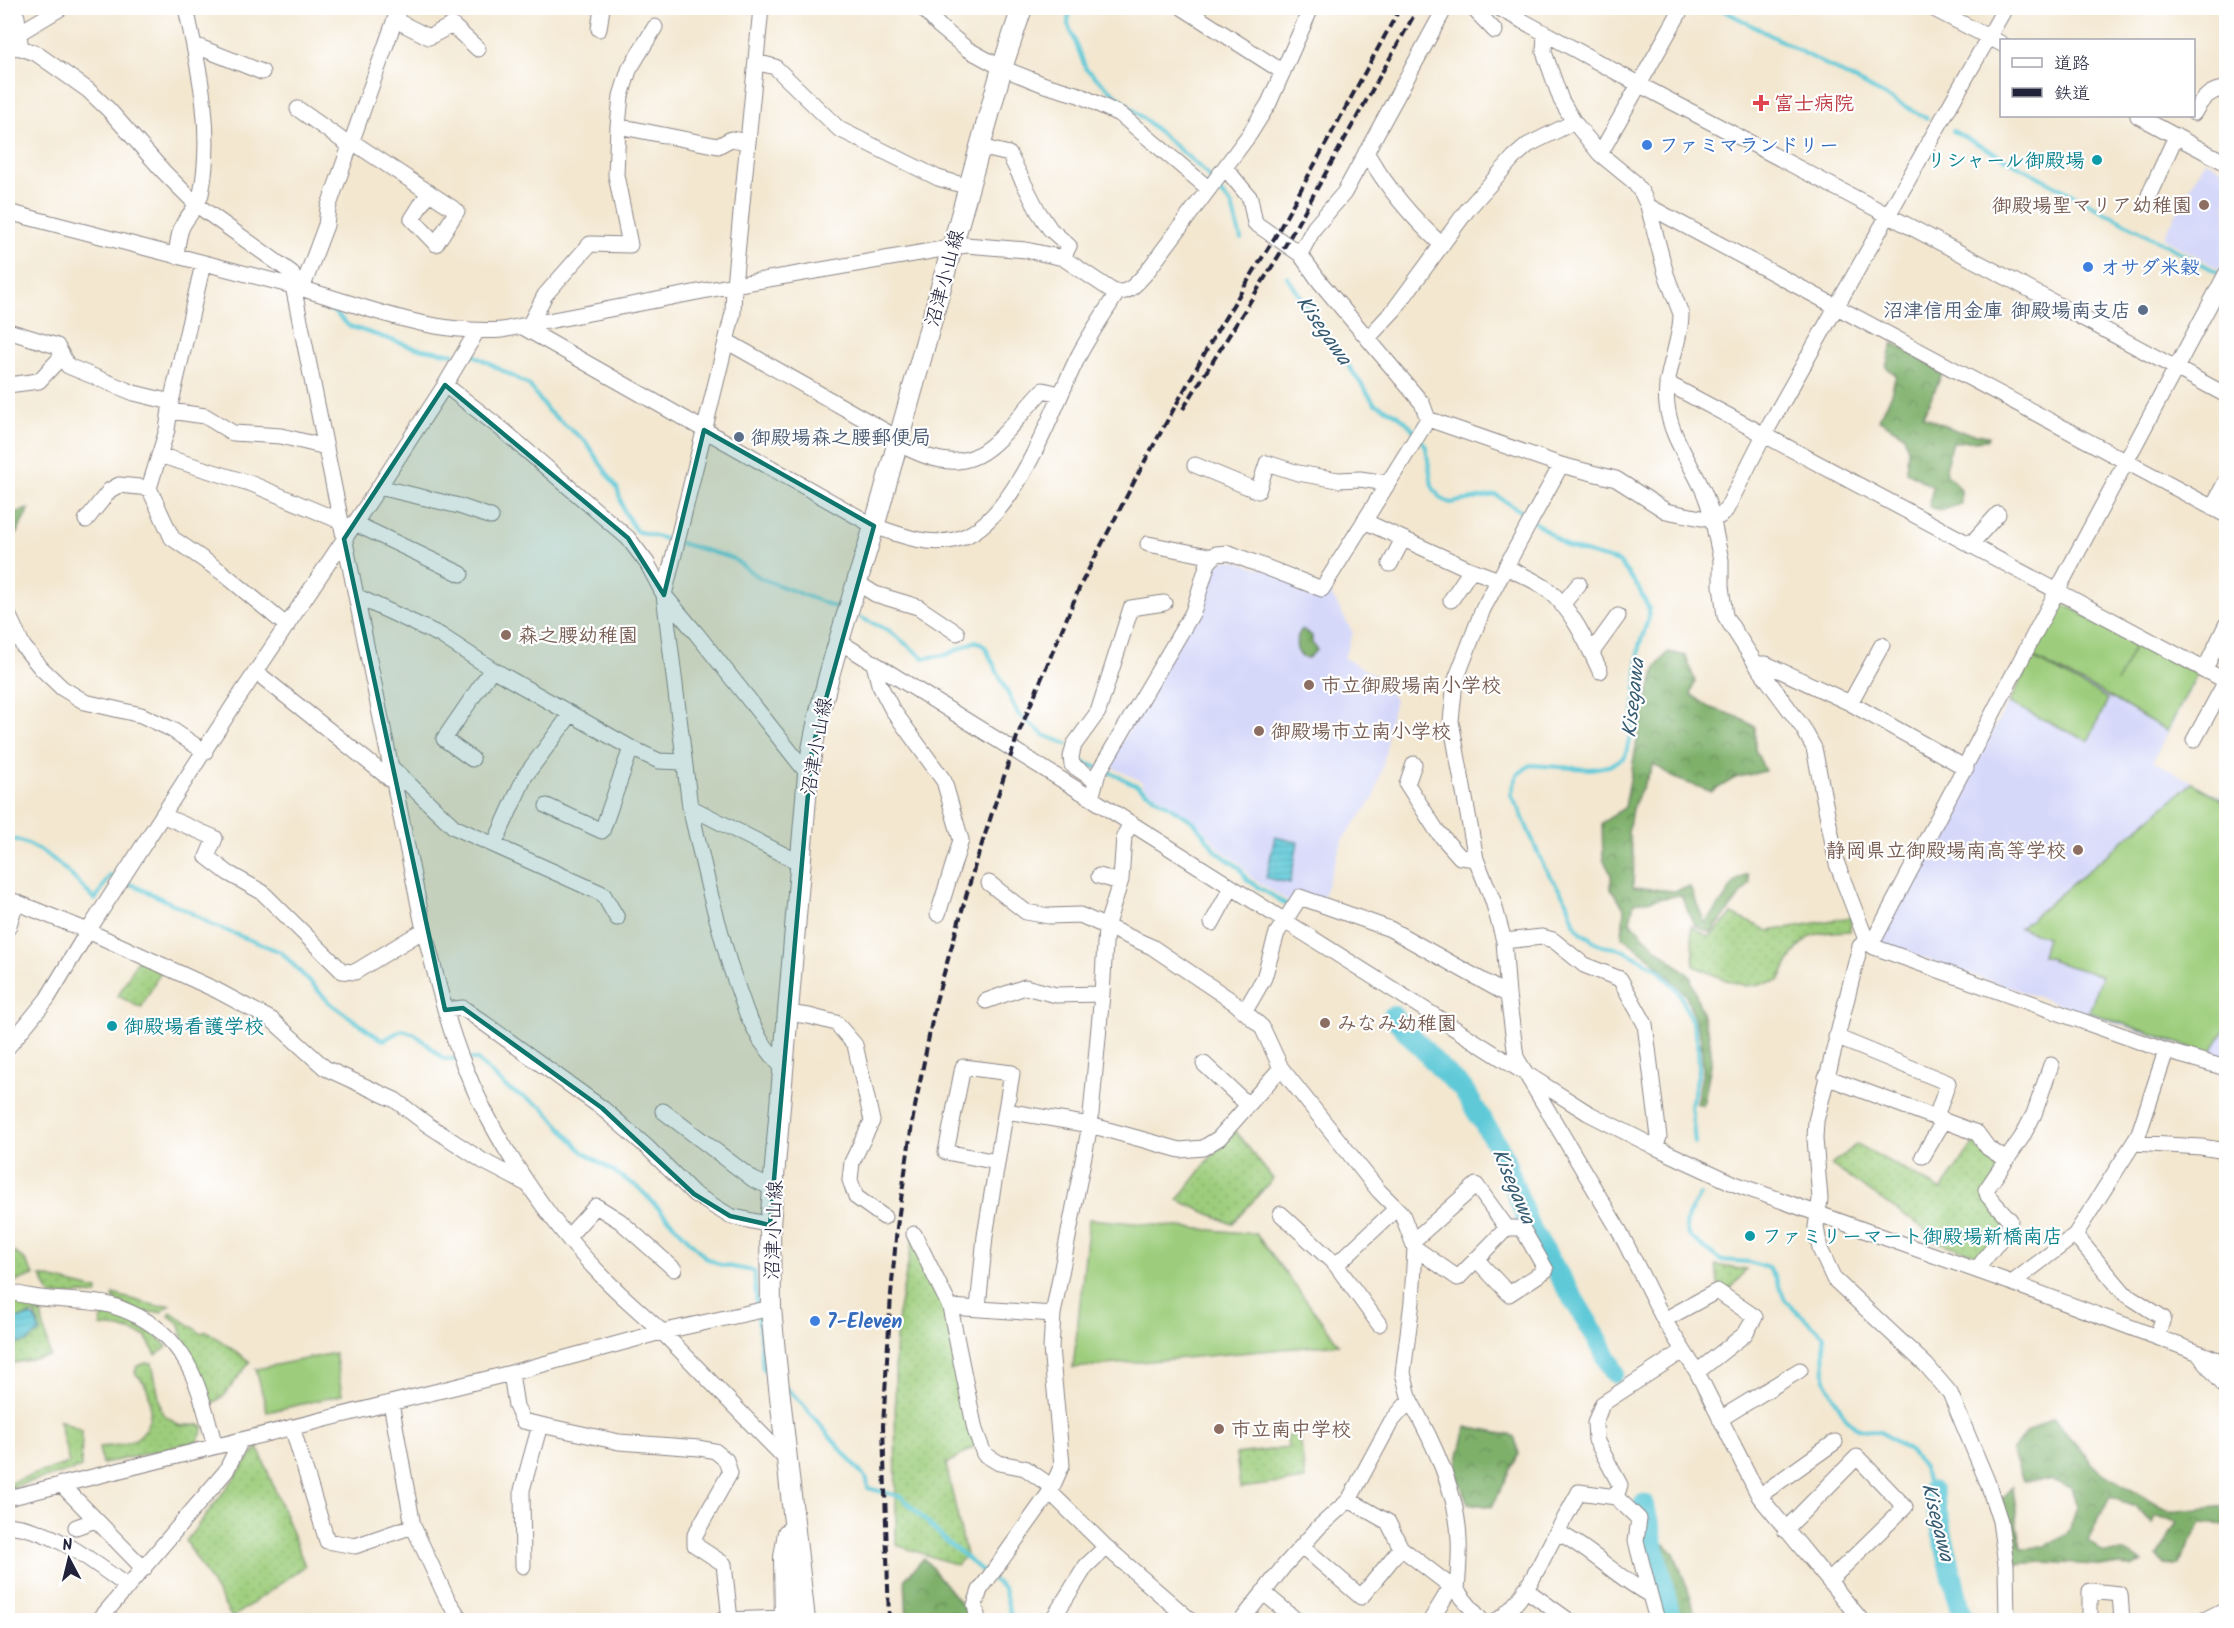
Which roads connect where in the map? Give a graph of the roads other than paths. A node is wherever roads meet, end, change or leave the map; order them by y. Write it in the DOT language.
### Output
graph roads {
  1 [pos="12,8"];
  2 [pos="61,8"];
  3 [pos="186,8"];
  4 [pos="602,8"];
  5 [pos="761,8"];
  6 [pos="923,8"];
  7 [pos="1022,8"];
  8 [pos="1183,8"];
  9 [pos="1311,8"];
  10 [pos="1445,8"];
  11 [pos="1499,8"];
  12 [pos="1682,8"];
  13 [pos="1932,8"];
  14 [pos="2005,8"];
  15 [pos="1481,10"];
  16 [pos="1200,12"];
  17 [pos="397,14"];
  18 [pos="655,27"];
  19 [pos="599,29"];
  20 [pos="1495,31"];
  21 [pos="1545,34"];
  22 [pos="1995,41"];
  23 [pos="16,43"];
  24 [pos="194,45"];
  25 [pos="478,49"];
  26 [pos="756,62"];
  27 [pos="1002,68"];
  28 [pos="262,72"];
  29 [pos="1283,72"];
  30 [pos="1640,85"];
  31 [pos="2226,89"];
  32 [pos="298,109"];
  33 [pos="2195,111"];
  34 [pos="2140,117"];
  35 [pos="2191,117"];
  36 [pos="1574,122"];
  37 [pos="618,126"];
  38 [pos="2180,137"];
  39 [pos="748,142"];
  40 [pos="350,143"];
  41 [pos="980,147"];
  42 [pos="1366,152"];
  43 [pos="1600,154"];
  44 [pos="2226,163"];
  45 [pos="1223,172"];
  46 [pos="969,187"];
  47 [pos="1209,189"];
  48 [pos="429,192"];
  49 [pos="2149,195"];
  50 [pos="197,205"];
  51 [pos="1648,206"];
  52 [pos="8,212"];
  53 [pos="1888,215"];
  54 [pos="1442,244"];
  55 [pos="953,246"];
  56 [pos="1300,254"];
  57 [pos="176,256"];
  58 [pos="1063,258"];
  59 [pos="203,264"];
  60 [pos="2226,274"];
  61 [pos="734,285"];
  62 [pos="297,288"];
  63 [pos="1118,293"];
  64 [pos="1835,306"];
  65 [pos="526,325"];
  66 [pos="8,331"];
  67 [pos="477,332"];
  68 [pos="1368,338"];
  69 [pos="728,342"];
  70 [pos="62,356"];
  71 [pos="2176,368"];
  72 [pos="1667,383"];
  73 [pos="8,385"];
  74 [pos="445,385"];
  75 [pos="1060,394"];
  76 [pos="2226,395"];
  77 [pos="170,407"];
  78 [pos="1425,423"];
  79 [pos="704,429"];
  80 [pos="1764,435"];
  81 [pos="898,441"];
  82 [pos="326,447"];
  83 [pos="159,455"];
  84 [pos="2126,462"];
  85 [pos="1195,465"];
  86 [pos="1561,465"];
  87 [pos="2226,481"];
  88 [pos="1387,483"];
  89 [pos="149,488"];
  90 [pos="379,488"];
  91 [pos="2212,508"];
  92 [pos="1998,514"];
  93 [pos="2226,515"];
  94 [pos="491,517"];
  95 [pos="1712,517"];
  96 [pos="86,520"];
  97 [pos="1364,521"];
  98 [pos="347,522"];
  99 [pos="874,525"];
  100 [pos="344,539"];
  101 [pos="1403,539"];
  102 [pos="1148,544"];
  103 [pos="1970,545"];
  104 [pos="1214,557"];
  105 [pos="1390,564"];
  106 [pos="1471,570"];
  107 [pos="461,574"];
  108 [pos="1502,574"];
  109 [pos="856,582"];
  110 [pos="1579,584"];
  111 [pos="2057,591"];
  112 [pos="664,595"];
  113 [pos="356,596"];
  114 [pos="1451,600"];
  115 [pos="1164,603"];
  116 [pos="1562,606"];
  117 [pos="8,614"];
  118 [pos="1618,616"];
  119 [pos="2226,625"];
  120 [pos="287,626"];
  121 [pos="957,633"];
  122 [pos="840,642"];
  123 [pos="1882,645"];
  124 [pos="1592,652"];
  125 [pos="874,664"];
  126 [pos="1756,664"];
  127 [pos="492,669"];
  128 [pos="1600,671"];
  129 [pos="2204,671"];
  130 [pos="256,672"];
  131 [pos="2226,681"];
  132 [pos="1850,703"];
  133 [pos="571,714"];
  134 [pos="2194,740"];
  135 [pos="631,748"];
  136 [pos="205,752"];
  137 [pos="472,759"];
  138 [pos="684,762"];
  139 [pos="1414,764"];
  140 [pos="1966,768"];
  141 [pos="1100,772"];
  142 [pos="808,774"];
  143 [pos="393,776"];
  144 [pos="1091,798"];
  145 [pos="547,806"];
  146 [pos="690,807"];
  147 [pos="164,816"];
  148 [pos="1131,824"];
  149 [pos="494,845"];
  150 [pos="1476,859"];
  151 [pos="800,863"];
  152 [pos="1099,876"];
  153 [pos="1120,882"];
  154 [pos="989,883"];
  155 [pos="1231,888"];
  156 [pos="12,900"];
  157 [pos="938,914"];
  158 [pos="617,918"];
  159 [pos="1284,922"];
  160 [pos="1212,923"];
  161 [pos="1106,927"];
  162 [pos="8,928"];
  163 [pos="424,930"];
  164 [pos="88,931"];
  165 [pos="1504,941"];
  166 [pos="1867,942"];
  167 [pos="1102,994"];
  168 [pos="1508,995"];
  169 [pos="986,1001"];
  170 [pos="445,1010"];
  171 [pos="1245,1011"];
  172 [pos="787,1013"];
  173 [pos="1836,1037"];
  174 [pos="8,1047"];
  175 [pos="2166,1051"];
  176 [pos="1204,1064"];
  177 [pos="2051,1065"];
  178 [pos="1281,1068"];
  179 [pos="2226,1068"];
  180 [pos="783,1069"];
  181 [pos="1527,1076"];
  182 [pos="1826,1077"];
  183 [pos="1248,1105"];
  184 [pos="663,1111"];
  185 [pos="1006,1111"];
  186 [pos="1940,1118"];
  187 [pos="1090,1125"];
  188 [pos="2134,1143"];
  189 [pos="1655,1147"];
  190 [pos="2226,1151"];
  191 [pos="1923,1156"];
  192 [pos="2005,1159"];
  193 [pos="997,1162"];
  194 [pos="530,1185"];
  195 [pos="773,1188"];
  196 [pos="1396,1209"];
  197 [pos="1818,1213"];
  198 [pos="1281,1214"];
  199 [pos="884,1217"];
  200 [pos="770,1225"];
  201 [pos="1508,1228"];
  202 [pos="914,1234"];
  203 [pos="2075,1235"];
  204 [pos="568,1237"];
  205 [pos="1414,1244"];
  206 [pos="1476,1259"];
  207 [pos="1336,1266"];
  208 [pos="674,1269"];
  209 [pos="1976,1270"];
  210 [pos="2012,1283"];
  211 [pos="8,1291"];
  212 [pos="950,1306"];
  213 [pos="771,1308"];
  214 [pos="978,1308"];
  215 [pos="1053,1314"];
  216 [pos="1664,1320"];
  217 [pos="1379,1324"];
  218 [pos="661,1332"];
  219 [pos="2157,1337"];
  220 [pos="1683,1351"];
  221 [pos="2198,1353"];
  222 [pos="2226,1364"];
  223 [pos="1800,1370"];
  224 [pos="1697,1372"];
  225 [pos="512,1373"];
  226 [pos="2226,1388"];
  227 [pos="1410,1400"];
  228 [pos="391,1402"];
  229 [pos="1720,1419"];
  230 [pos="540,1425"];
  231 [pos="292,1427"];
  232 [pos="242,1440"];
  233 [pos="1835,1442"];
  234 [pos="215,1446"];
  235 [pos="786,1459"];
  236 [pos="61,1485"];
  237 [pos="1051,1489"];
  238 [pos="1759,1496"];
  239 [pos="1616,1497"];
  240 [pos="8,1498"];
  241 [pos="1348,1500"];
  242 [pos="791,1510"];
  243 [pos="96,1520"];
  244 [pos="8,1525"];
  245 [pos="413,1526"];
  246 [pos="76,1527"];
  247 [pos="1785,1530"];
  248 [pos="1557,1532"];
  249 [pos="1106,1547"];
  250 [pos="1303,1547"];
  251 [pos="1401,1548"];
  252 [pos="523,1566"];
  253 [pos="144,1569"];
  254 [pos="1829,1581"];
  255 [pos="128,1587"];
  256 [pos="1454,1589"];
  257 [pos="1525,1589"];
  258 [pos="1263,1592"];
  259 [pos="1650,1595"];
  260 [pos="785,1619"];
  261 [pos="99,1620"];
  262 [pos="461,1620"];
  263 [pos="726,1620"];
  264 [pos="805,1620"];
  265 [pos="978,1620"];
  266 [pos="1058,1620"];
  267 [pos="1190,1620"];
  268 [pos="1242,1620"];
  269 [pos="1296,1620"];
  270 [pos="1431,1620"];
  271 [pos="1481,1620"];
  272 [pos="1498,1620"];
  273 [pos="1568,1620"];
  274 [pos="1657,1620"];
  275 [pos="1862,1620"];
  276 [pos="2007,1620"];
  277 [pos="2090,1620"];
  278 [pos="2122,1620"];
  1 -- 23 [label="street"];
  2 -- 23 [label="street"];
  3 -- 24 [label="street"];
  4 -- 19 [label="street"];
  5 -- 26 [label="street"];
  6 -- 27 [label="street"];
  7 -- 27 [label="main road, 沼津小山線"];
  8 -- 16 [label="street"];
  9 -- 29 [label="street"];
  10 -- 42 [label="street"];
  11 -- 21 [label="street"];
  12 -- 30 [label="street"];
  13 -- 22 [label="street"];
  14 -- 22 [label="street"];
  15 -- 20 [label="street"];
  16 -- 29 [label="street"];
  17 -- 25 [label="street"];
  17 -- 40 [label="street"];
  18 -- 37 [label="street"];
  21 -- 30 [label="street"];
  21 -- 36 [label="street"];
  22 -- 53 [label="street"];
  23 -- 50 [label="street"];
  24 -- 28 [label="street"];
  24 -- 50 [label="street"];
  26 -- 39 [label="street"];
  26 -- 46 [label="street"];
  27 -- 41 [label="main road, 沼津小山線"];
  27 -- 47 [label="street"];
  29 -- 45 [label="street"];
  30 -- 43 [label="street"];
  30 -- 53 [label="street"];
  31 -- 33 [label="street"];
  32 -- 40 [label="street"];
  34 -- 38 [label="street"];
  35 -- 38 [label="street"];
  36 -- 43 [label="street"];
  36 -- 54 [label="street"];
  37 -- 39 [label="street"];
  37 -- 65 [label="street"];
  38 -- 44 [label="street"];
  38 -- 49 [label="street"];
  39 -- 61 [label="street"];
  40 -- 48 [label="street"];
  40 -- 62 [label="street"];
  41 -- 46 [label="main road, 沼津小山線"];
  41 -- 58 [label="street"];
  42 -- 54 [label="street"];
  42 -- 56 [label="street"];
  43 -- 51 [label="street"];
  45 -- 47 [label="street"];
  45 -- 56 [label="street"];
  46 -- 55 [label="main road, 沼津小山線"];
  47 -- 63 [label="street"];
  50 -- 57 [label="street"];
  50 -- 62 [label="street"];
  51 -- 64 [label="street"];
  51 -- 72 [label="street"];
  52 -- 57 [label="street"];
  53 -- 64 [label="street"];
  53 -- 71 [label="street"];
  54 -- 68 [label="street"];
  55 -- 58 [label="street"];
  55 -- 61 [label="street"];
  55 -- 81 [label="main road, 沼津小山線"];
  56 -- 68 [label="street"];
  57 -- 59 [label="street"];
  58 -- 63 [label="street"];
  59 -- 62 [label="street"];
  59 -- 77 [label="street"];
  60 -- 71 [label="street"];
  61 -- 65 [label="street"];
  61 -- 69 [label="street"];
  62 -- 67 [label="street"];
  62 -- 82 [label="street"];
  63 -- 75 [label="street"];
  64 -- 80 [label="street"];
  64 -- 84 [label="street"];
  65 -- 67 [label="street"];
  65 -- 79 [label="street"];
  66 -- 70 [label="street"];
  67 -- 74 [label="street"];
  68 -- 78 [label="street"];
  69 -- 79 [label="street"];
  69 -- 81 [label="street"];
  70 -- 73 [label="street"];
  70 -- 77 [label="street"];
  71 -- 76 [label="street"];
  71 -- 84 [label="street"];
  72 -- 80 [label="street"];
  72 -- 95 [label="street"];
  74 -- 90 [label="street"];
  74 -- 112 [label="street"];
  75 -- 81 [label="street"];
  75 -- 99 [label="street"];
  77 -- 82 [label="street"];
  77 -- 83 [label="street"];
  78 -- 86 [label="street"];
  78 -- 88 [label="street"];
  79 -- 99 [label="street"];
  79 -- 112 [label="street"];
  80 -- 95 [label="street"];
  80 -- 103 [label="street"];
  81 -- 99 [label="main road, 沼津小山線"];
  82 -- 98 [label="street"];
  83 -- 89 [label="street"];
  83 -- 98 [label="street"];
  84 -- 91 [label="street"];
  84 -- 111 [label="street"];
  85 -- 88 [label="street"];
  86 -- 95 [label="street"];
  86 -- 108 [label="street"];
  87 -- 91 [label="street"];
  88 -- 97 [label="street"];
  89 -- 96 [label="street"];
  89 -- 120 [label="street"];
  90 -- 94 [label="street"];
  90 -- 98 [label="street"];
  91 -- 93 [label="street"];
  92 -- 103 [label="street"];
  95 -- 126 [label="street"];
  97 -- 101 [label="street"];
  97 -- 104 [label="street"];
  98 -- 100 [label="street"];
  98 -- 107 [label="street"];
  99 -- 109 [label="main road, 沼津小山線"];
  100 -- 113 [label="street"];
  100 -- 120 [label="street"];
  101 -- 105 [label="street"];
  101 -- 106 [label="street"];
  102 -- 104 [label="street"];
  103 -- 111 [label="street"];
  104 -- 141 [label="street"];
  106 -- 108 [label="street"];
  106 -- 114 [label="street"];
  108 -- 116 [label="street"];
  108 -- 150 [label="street"];
  109 -- 121 [label="street"];
  109 -- 122 [label="main road, 沼津小山線"];
  110 -- 116 [label="street"];
  111 -- 129 [label="street"];
  111 -- 140 [label="street"];
  112 -- 138 [label="street"];
  112 -- 142 [label="street"];
  113 -- 127 [label="street"];
  113 -- 143 [label="street"];
  115 -- 141 [label="street"];
  116 -- 124 [label="street"];
  117 -- 136 [label="street"];
  118 -- 124 [label="street"];
  119 -- 129 [label="street"];
  120 -- 130 [label="street"];
  122 -- 125 [label="street"];
  122 -- 142 [label="main road, 沼津小山線"];
  123 -- 132 [label="street"];
  124 -- 128 [label="street"];
  125 -- 144 [label="street"];
  125 -- 157 [label="street"];
  126 -- 132 [label="street"];
  126 -- 166 [label="street"];
  127 -- 133 [label="street"];
  127 -- 137 [label="street"];
  129 -- 131 [label="street"];
  130 -- 136 [label="street"];
  130 -- 143 [label="street"];
  131 -- 134 [label="street"];
  132 -- 140 [label="street"];
  133 -- 135 [label="street"];
  133 -- 149 [label="street"];
  135 -- 138 [label="street"];
  135 -- 145 [label="street"];
  136 -- 147 [label="street"];
  138 -- 146 [label="street"];
  139 -- 150 [label="street"];
  140 -- 166 [label="street"];
  141 -- 144 [label="street"];
  142 -- 151 [label="main road, 沼津小山線"];
  143 -- 149 [label="street"];
  143 -- 163 [label="street"];
  144 -- 148 [label="street"];
  146 -- 151 [label="street"];
  146 -- 180 [label="street"];
  147 -- 163 [label="street"];
  147 -- 164 [label="street"];
  148 -- 153 [label="street"];
  148 -- 155 [label="street"];
  149 -- 158 [label="street"];
  150 -- 165 [label="street"];
  151 -- 172 [label="main road, 沼津小山線"];
  152 -- 153 [label="street"];
  153 -- 161 [label="street"];
  154 -- 161 [label="street"];
  155 -- 159 [label="street"];
  155 -- 160 [label="street"];
  156 -- 162 [label="street"];
  156 -- 164 [label="street"];
  159 -- 168 [label="street"];
  159 -- 171 [label="street"];
  159 -- 181 [label="street"];
  161 -- 167 [label="street"];
  161 -- 171 [label="street"];
  163 -- 170 [label="street"];
  164 -- 174 [label="street"];
  164 -- 194 [label="street"];
  165 -- 168 [label="street"];
  165 -- 189 [label="street"];
  166 -- 173 [label="street"];
  166 -- 175 [label="street"];
  167 -- 169 [label="street"];
  167 -- 187 [label="street"];
  168 -- 181 [label="street"];
  170 -- 194 [label="street"];
  170 -- 200 [label="street"];
  171 -- 178 [label="street"];
  172 -- 180 [label="main road, 沼津小山線"];
  172 -- 199 [label="street"];
  173 -- 182 [label="street"];
  173 -- 186 [label="street"];
  175 -- 179 [label="street"];
  175 -- 188 [label="street"];
  176 -- 183 [label="street"];
  177 -- 192 [label="street"];
  178 -- 183 [label="street"];
  178 -- 196 [label="street"];
  180 -- 195 [label="main road, 沼津小山線"];
  181 -- 189 [label="street"];
  181 -- 216 [label="street"];
  182 -- 186 [label="street"];
  182 -- 197 [label="street"];
  183 -- 187 [label="street"];
  184 -- 195 [label="street"];
  185 -- 187 [label="street"];
  185 -- 193 [label="street"];
  185 -- 193 [label="street"];
  186 -- 191 [label="street"];
  186 -- 192 [label="street"];
  187 -- 215 [label="street"];
  188 -- 190 [label="street"];
  188 -- 203 [label="street"];
  189 -- 197 [label="street"];
  192 -- 209 [label="street"];
  193 -- 214 [label="street"];
  194 -- 204 [label="street"];
  195 -- 200 [label="main road, 沼津小山線"];
  196 -- 205 [label="street"];
  196 -- 207 [label="street"];
  197 -- 209 [label="street"];
  197 -- 276 [label="street"];
  198 -- 207 [label="street"];
  200 -- 213 [label="main road, 沼津小山線"];
  201 -- 205 [label="street"];
  201 -- 206 [label="street"];
  201 -- 206 [label="street"];
  202 -- 212 [label="street"];
  203 -- 210 [label="street"];
  203 -- 219 [label="street"];
  204 -- 208 [label="street"];
  204 -- 218 [label="street"];
  205 -- 206 [label="street"];
  205 -- 227 [label="street"];
  207 -- 217 [label="street"];
  209 -- 210 [label="street"];
  210 -- 219 [label="street"];
  211 -- 234 [label="street"];
  212 -- 214 [label="street"];
  212 -- 237 [label="street"];
  213 -- 218 [label="street"];
  213 -- 235 [label="main road, 沼津小山線"];
  214 -- 215 [label="street"];
  215 -- 237 [label="street"];
  216 -- 220 [label="street"];
  216 -- 224 [label="street"];
  218 -- 225 [label="street"];
  218 -- 235 [label="street"];
  219 -- 221 [label="street"];
  220 -- 224 [label="street"];
  220 -- 239 [label="street"];
  221 -- 222 [label="street"];
  221 -- 226 [label="street"];
  223 -- 229 [label="street"];
  224 -- 229 [label="street"];
  225 -- 228 [label="street"];
  225 -- 230 [label="street"];
  227 -- 241 [label="street"];
  227 -- 256 [label="street"];
  228 -- 231 [label="street"];
  228 -- 245 [label="street"];
  229 -- 238 [label="street"];
  230 -- 252 [label="street"];
  230 -- 263 [label="street"];
  231 -- 232 [label="street"];
  231 -- 245 [label="street"];
  232 -- 234 [label="street"];
  232 -- 253 [label="street"];
  233 -- 238 [label="street"];
  234 -- 236 [label="street"];
  235 -- 242 [label="main road, 沼津小山線"];
  236 -- 240 [label="street"];
  236 -- 243 [label="street"];
  237 -- 249 [label="street"];
  237 -- 265 [label="street"];
  238 -- 247 [label="street"];
  239 -- 248 [label="street"];
  239 -- 259 [label="street"];
  241 -- 250 [label="street"];
  241 -- 251 [label="street"];
  242 -- 260 [label="main road, 沼津小山線"];
  242 -- 264 [label="main road, 沼津小山線"];
  243 -- 246 [label="street"];
  243 -- 253 [label="street"];
  244 -- 255 [label="street"];
  245 -- 262 [label="street"];
  247 -- 254 [label="street"];
  247 -- 254 [label="street"];
  248 -- 257 [label="street"];
  248 -- 259 [label="street"];
  249 -- 266 [label="street"];
  249 -- 267 [label="street"];
  250 -- 251 [label="street"];
  250 -- 258 [label="street"];
  251 -- 256 [label="street"];
  253 -- 255 [label="street"];
  254 -- 275 [label="street"];
  255 -- 261 [label="street"];
  256 -- 270 [label="street"];
  256 -- 271 [label="street"];
  257 -- 272 [label="street"];
  257 -- 273 [label="street"];
  258 -- 268 [label="street"];
  258 -- 269 [label="street"];
  259 -- 274 [label="street"];
  260 -- 263 [label="street"];
  277 -- 278 [label="street"];
}
